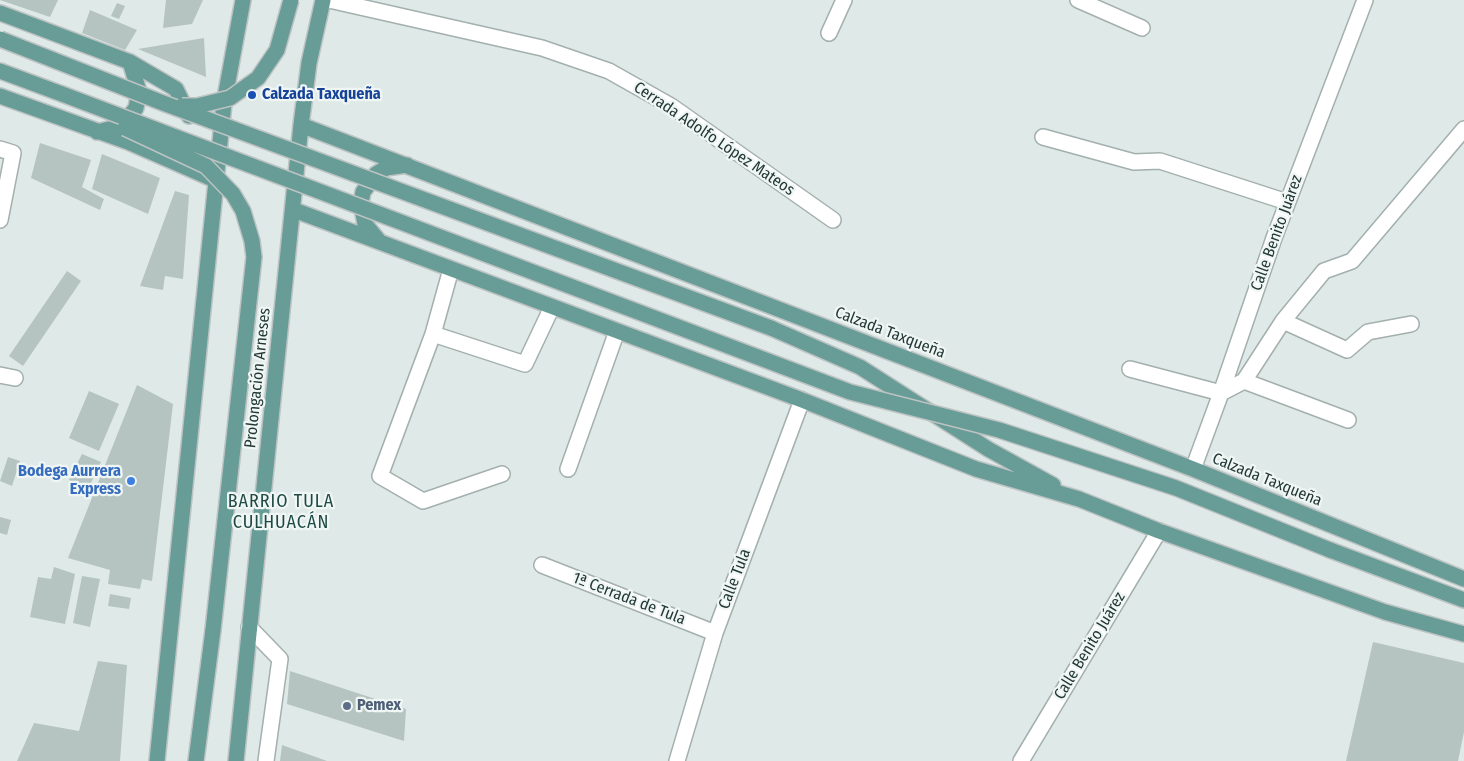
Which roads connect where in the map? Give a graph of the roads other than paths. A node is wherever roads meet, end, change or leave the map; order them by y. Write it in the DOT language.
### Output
graph roads {
  1 [pos="243,0"];
  2 [pos="291,0"];
  3 [pos="323,0"];
  4 [pos="329,0"];
  5 [pos="844,0"];
  6 [pos="1078,0"];
  7 [pos="1366,0"];
  8 [pos="0,13"];
  9 [pos="1142,28"];
  10 [pos="829,33"];
  11 [pos="0,39"];
  12 [pos="130,62"];
  13 [pos="0,70"];
  14 [pos="62,94"];
  15 [pos="0,96"];
  16 [pos="163,102"];
  17 [pos="224,103"];
  18 [pos="301,125"];
  19 [pos="1464,129"];
  20 [pos="97,132"];
  21 [pos="1044,137"];
  22 [pos="0,148"];
  23 [pos="408,165"];
  24 [pos="217,181"];
  25 [pos="1287,202"];
  26 [pos="294,210"];
  27 [pos="0,220"];
  28 [pos="833,220"];
  29 [pos="388,246"];
  30 [pos="451,270"];
  31 [pos="552,307"];
  32 [pos="1282,321"];
  33 [pos="1411,324"];
  34 [pos="618,331"];
  35 [pos="433,334"];
  36 [pos="1130,369"];
  37 [pos="0,375"];
  38 [pos="16,378"];
  39 [pos="1244,381"];
  40 [pos="1221,393"];
  41 [pos="802,400"];
  42 [pos="1348,420"];
  43 [pos="568,469"];
  44 [pos="1193,469"];
  45 [pos="502,474"];
  46 [pos="1078,499"];
  47 [pos="1159,531"];
  48 [pos="542,565"];
  49 [pos="1464,579"];
  50 [pos="1464,600"];
  51 [pos="249,627"];
  52 [pos="715,633"];
  53 [pos="1464,634"];
  54 [pos="157,761"];
  55 [pos="196,761"];
  56 [pos="236,761"];
  57 [pos="266,761"];
  58 [pos="677,761"];
  59 [pos="1021,761"];
  1 -- 17 [label="main road"];
  2 -- 16 [label="main road, bridge"];
  3 -- 18 [label="main road, Prolongación Arneses"];
  4 -- 28 [label="street, Cerrada Adolfo López Mateos"];
  5 -- 10 [label="street"];
  6 -- 9 [label="street"];
  7 -- 25 [label="street, Calle Benito Juárez"];
  8 -- 12 [label="main road"];
  11 -- 16 [label="main road, bridge"];
  12 -- 17 [label="main road"];
  12 -- 20 [label="main road"];
  13 -- 14 [label="main road"];
  14 -- 50 [label="main road, bridge"];
  14 -- 55 [label="main road, bridge"];
  15 -- 20 [label="main road"];
  16 -- 46 [label="main road, bridge"];
  17 -- 24 [label="main road"];
  18 -- 23 [label="main road, Calzada Taxqueña"];
  18 -- 26 [label="main road, Prolongación Arneses"];
  19 -- 32 [label="street"];
  20 -- 24 [label="main road"];
  21 -- 25 [label="street"];
  22 -- 27 [label="street"];
  23 -- 29 [label="main road"];
  23 -- 44 [label="main road, Calzada Taxqueña"];
  24 -- 54 [label="main road"];
  25 -- 40 [label="street, Calle Benito Juárez"];
  26 -- 29 [label="main road"];
  26 -- 51 [label="main road, Prolongación Arneses"];
  29 -- 30 [label="main road"];
  30 -- 31 [label="main road"];
  30 -- 35 [label="street"];
  31 -- 34 [label="main road"];
  31 -- 35 [label="street"];
  32 -- 33 [label="street"];
  32 -- 39 [label="street"];
  34 -- 41 [label="main road"];
  34 -- 43 [label="street"];
  35 -- 45 [label="street"];
  36 -- 40 [label="street"];
  37 -- 38 [label="street"];
  39 -- 40 [label="street"];
  39 -- 42 [label="street"];
  40 -- 44 [label="street, Calle Benito Juárez"];
  41 -- 46 [label="main road"];
  41 -- 52 [label="street, Calle Tula"];
  44 -- 49 [label="main road, Calzada Taxqueña"];
  46 -- 47 [label="main road"];
  47 -- 53 [label="main road"];
  47 -- 59 [label="street, Calle Benito Juárez"];
  48 -- 52 [label="street, 1ª Cerrada de Tula"];
  51 -- 56 [label="main road, Prolongación Arneses"];
  51 -- 57 [label="street"];
  52 -- 58 [label="street, Calle Tula"];
}
